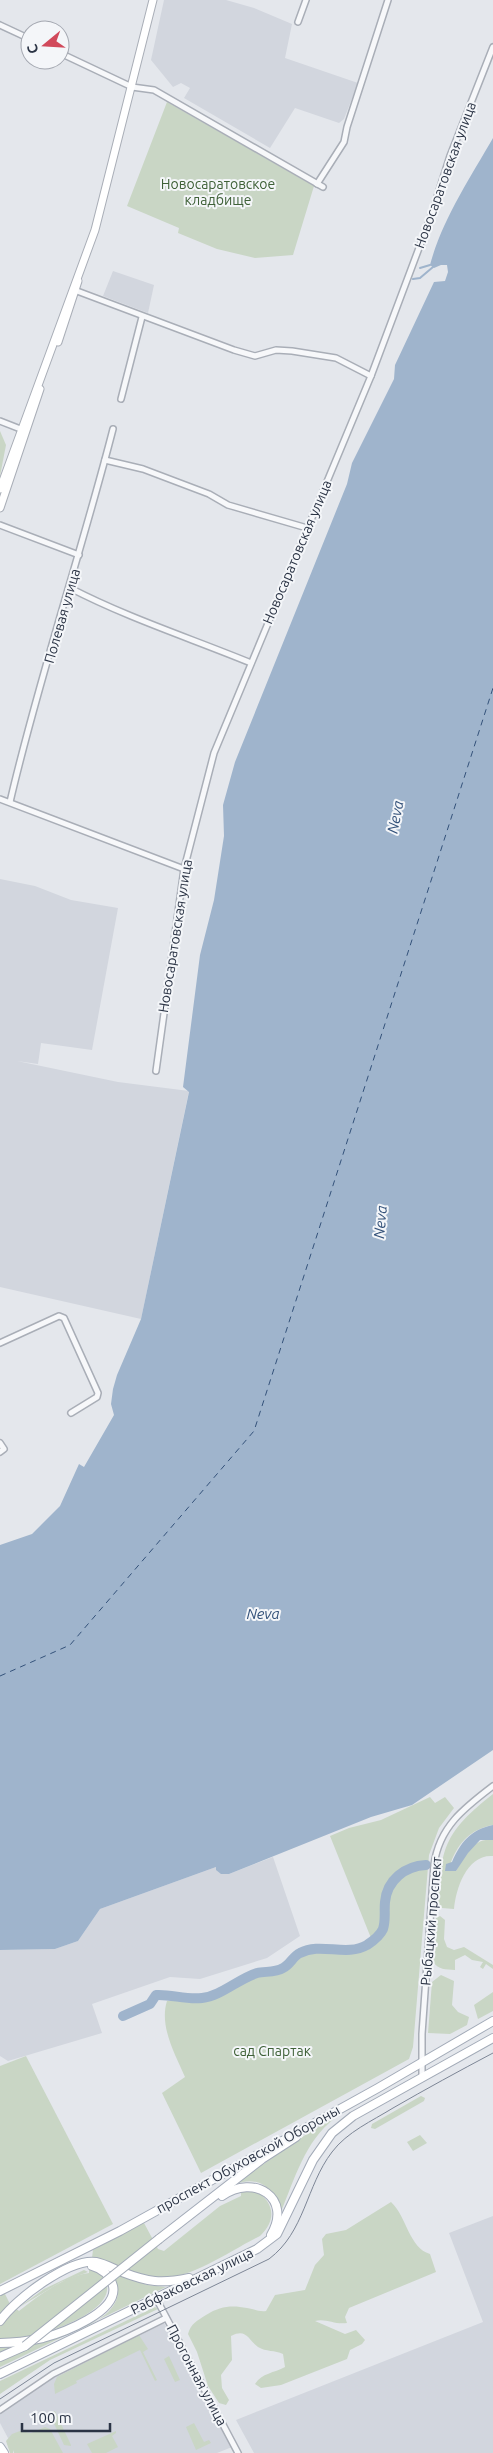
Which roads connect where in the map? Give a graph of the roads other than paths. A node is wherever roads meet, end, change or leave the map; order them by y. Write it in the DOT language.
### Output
graph roads {
  1 [pos="153,0"];
  2 [pos="306,0"];
  3 [pos="388,0"];
  4 [pos="298,22"];
  5 [pos="0,25"];
  6 [pos="20,34"];
  7 [pos="493,47"];
  8 [pos="70,59"];
  9 [pos="132,87"];
  10 [pos="318,184"];
  11 [pos="323,187"];
  12 [pos="80,273"];
  13 [pos="76,291"];
  14 [pos="142,317"];
  15 [pos="371,376"];
  16 [pos="121,399"];
  17 [pos="0,421"];
  18 [pos="113,429"];
  19 [pos="24,430"];
  20 [pos="105,460"];
  21 [pos="0,489"];
  22 [pos="0,508"];
  23 [pos="0,526"];
  24 [pos="307,528"];
  25 [pos="79,555"];
  26 [pos="70,588"];
  27 [pos="251,663"];
  28 [pos="0,799"];
  29 [pos="10,802"];
  30 [pos="184,869"];
  31 [pos="156,1071"];
  32 [pos="0,1343"];
  33 [pos="71,1413"];
  34 [pos="0,1444"];
  35 [pos="0,1452"];
  36 [pos="493,1786"];
  37 [pos="493,2021"];
  38 [pos="493,2038"];
  39 [pos="422,2063"];
  40 [pos="422,2078"];
  41 [pos="313,2124"];
  42 [pos="332,2133"];
  43 [pos="192,2214"];
  44 [pos="257,2249"];
  45 [pos="68,2270"];
  46 [pos="204,2274"];
  47 [pos="0,2291"];
  48 [pos="156,2298"];
  49 [pos="166,2318"];
  50 [pos="0,2321"];
  51 [pos="0,2344"];
  52 [pos="0,2357"];
  53 [pos="0,2374"];
  54 [pos="0,2410"];
  55 [pos="0,2446"];
  56 [pos="4,2453"];
  57 [pos="238,2453"];
  1 -- 9 [label="main road"];
  2 -- 4 [label="street"];
  3 -- 10 [label="street"];
  5 -- 6 [label="street"];
  7 -- 15 [label="street, Новосаратовская улица"];
  8 -- 9 [label="street"];
  9 -- 10 [label="street"];
  9 -- 12 [label="main road"];
  10 -- 11 [label="street"];
  12 -- 13 [label="main road"];
  12 -- 19 [label="main road"];
  13 -- 14 [label="street"];
  13 -- 19 [label="main road"];
  14 -- 15 [label="street"];
  14 -- 16 [label="street"];
  15 -- 24 [label="street, Новосаратовская улица"];
  17 -- 19 [label="street"];
  18 -- 20 [label="street, Полевая улица"];
  19 -- 21 [label="main road"];
  19 -- 22 [label="main road"];
  20 -- 24 [label="street"];
  20 -- 25 [label="street, Полевая улица"];
  23 -- 25 [label="street"];
  24 -- 27 [label="street, Новосаратовская улица"];
  25 -- 26 [label="street, Полевая улица"];
  26 -- 27 [label="street"];
  26 -- 29 [label="street, Полевая улица"];
  27 -- 30 [label="street, Новосаратовская улица"];
  28 -- 29 [label="street"];
  29 -- 30 [label="street"];
  30 -- 31 [label="street, Новосаратовская улица"];
  32 -- 33 [label="street"];
  34 -- 35 [label="street"];
  36 -- 39 [label="street, Рыбацкий проспект"];
  37 -- 39 [label="main road, проспект Обуховской Обороны"];
  38 -- 40 [label="main road, проспект Обуховской Обороны"];
  39 -- 40 [label="street, Рыбацкий проспект"];
  39 -- 41 [label="main road, проспект Обуховской Обороны"];
  40 -- 42 [label="main road, проспект Обуховской Обороны"];
  41 -- 43 [label="main road"];
  41 -- 47 [label="main road, проспект Обуховской Обороны"];
  42 -- 44 [label="main road, Рабфаковская улица"];
  43 -- 44 [label="main road"];
  43 -- 52 [label="main road, bridge"];
  44 -- 46 [label="main road, Рабфаковская улица"];
  45 -- 46 [label="main road"];
  45 -- 50 [label="main road"];
  45 -- 51 [label="main road"];
  46 -- 48 [label="main road, Рабфаковская улица"];
  48 -- 49 [label="street, Прогонная улица"];
  48 -- 53 [label="main road, Рабфаковская улица"];
  49 -- 54 [label="street"];
  49 -- 57 [label="street, Прогонная улица"];
  55 -- 56 [label="main road"];
}
